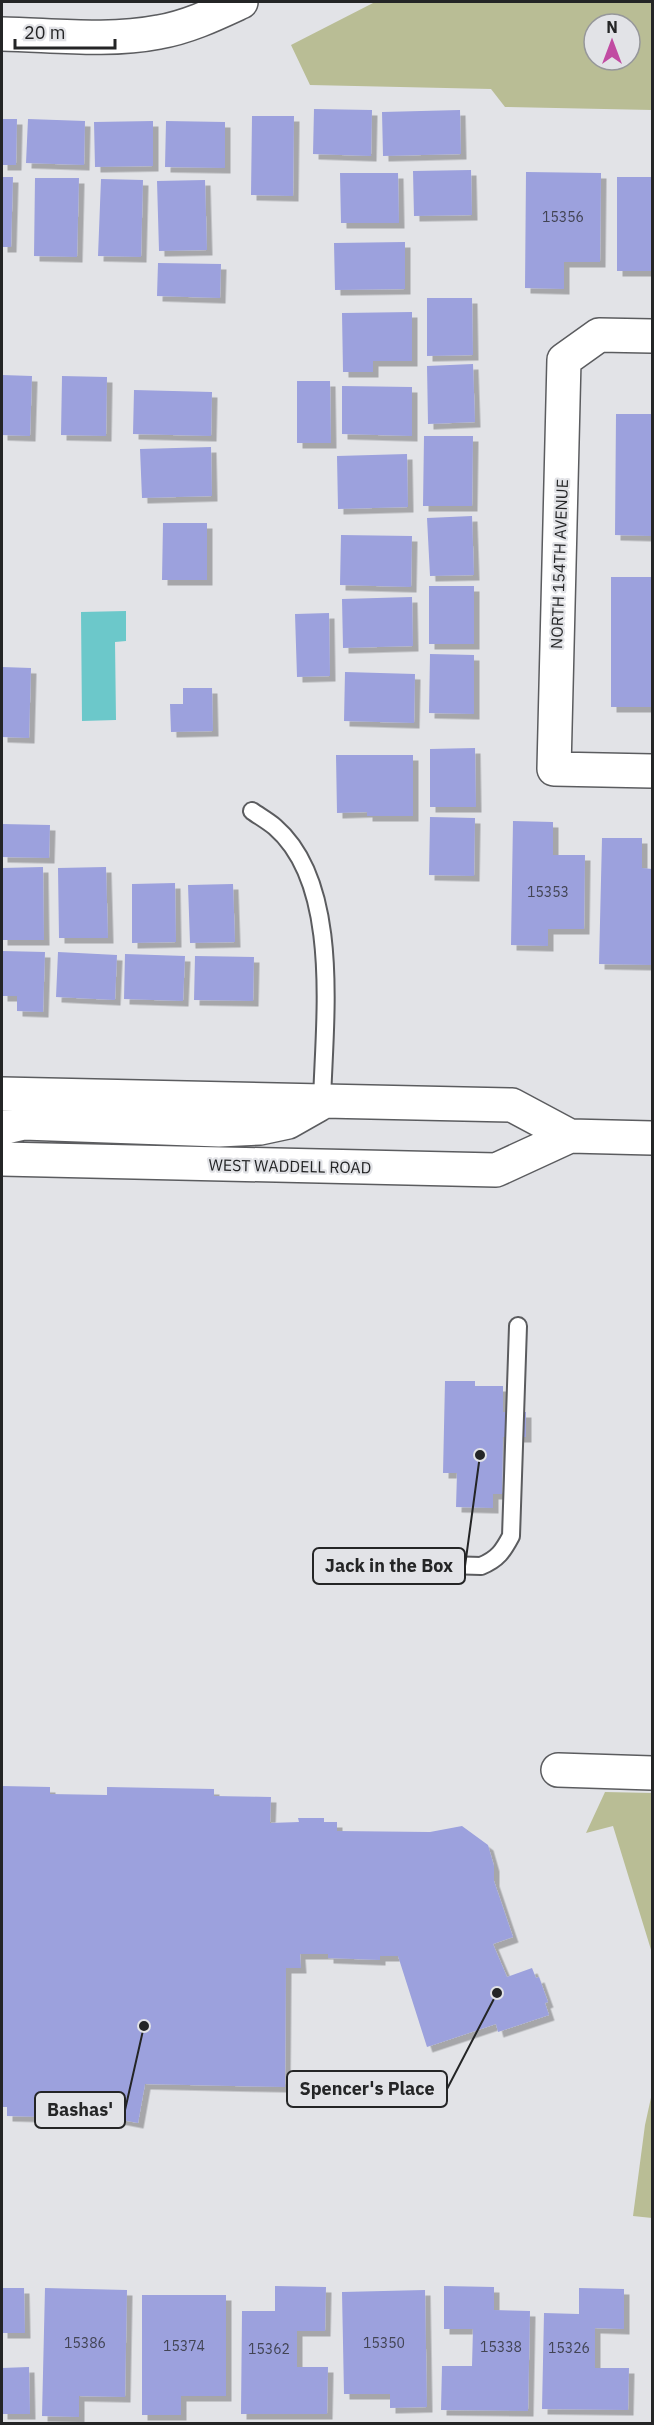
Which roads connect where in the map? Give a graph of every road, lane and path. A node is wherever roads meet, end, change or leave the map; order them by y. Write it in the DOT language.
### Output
graph roads {
  1 [pos="241,2"];
  2 [pos="2,34"];
  3 [pos="652,336"];
  4 [pos="652,771"];
  5 [pos="252,811"];
  6 [pos="2,1094"];
  7 [pos="322,1102"];
  8 [pos="2,1128"];
  9 [pos="570,1136"];
  10 [pos="652,1138"];
  11 [pos="2,1159"];
  12 [pos="518,1326"];
  13 [pos="378,1563"];
  14 [pos="558,1770"];
  15 [pos="652,1773"];
  1 -- 2 [label="main road"];
  3 -- 4 [label="main road, NORTH 154TH AVENUE"];
  5 -- 7 [label="lane"];
  6 -- 7 [label="main road, WEST WADDELL ROAD"];
  7 -- 8 [label="main road"];
  7 -- 9 [label="main road, WEST WADDELL ROAD"];
  9 -- 10 [label="main road, WEST WADDELL ROAD"];
  9 -- 11 [label="main road, WEST WADDELL ROAD"];
  12 -- 13 [label="lane"];
  14 -- 15 [label="main road"];
}
